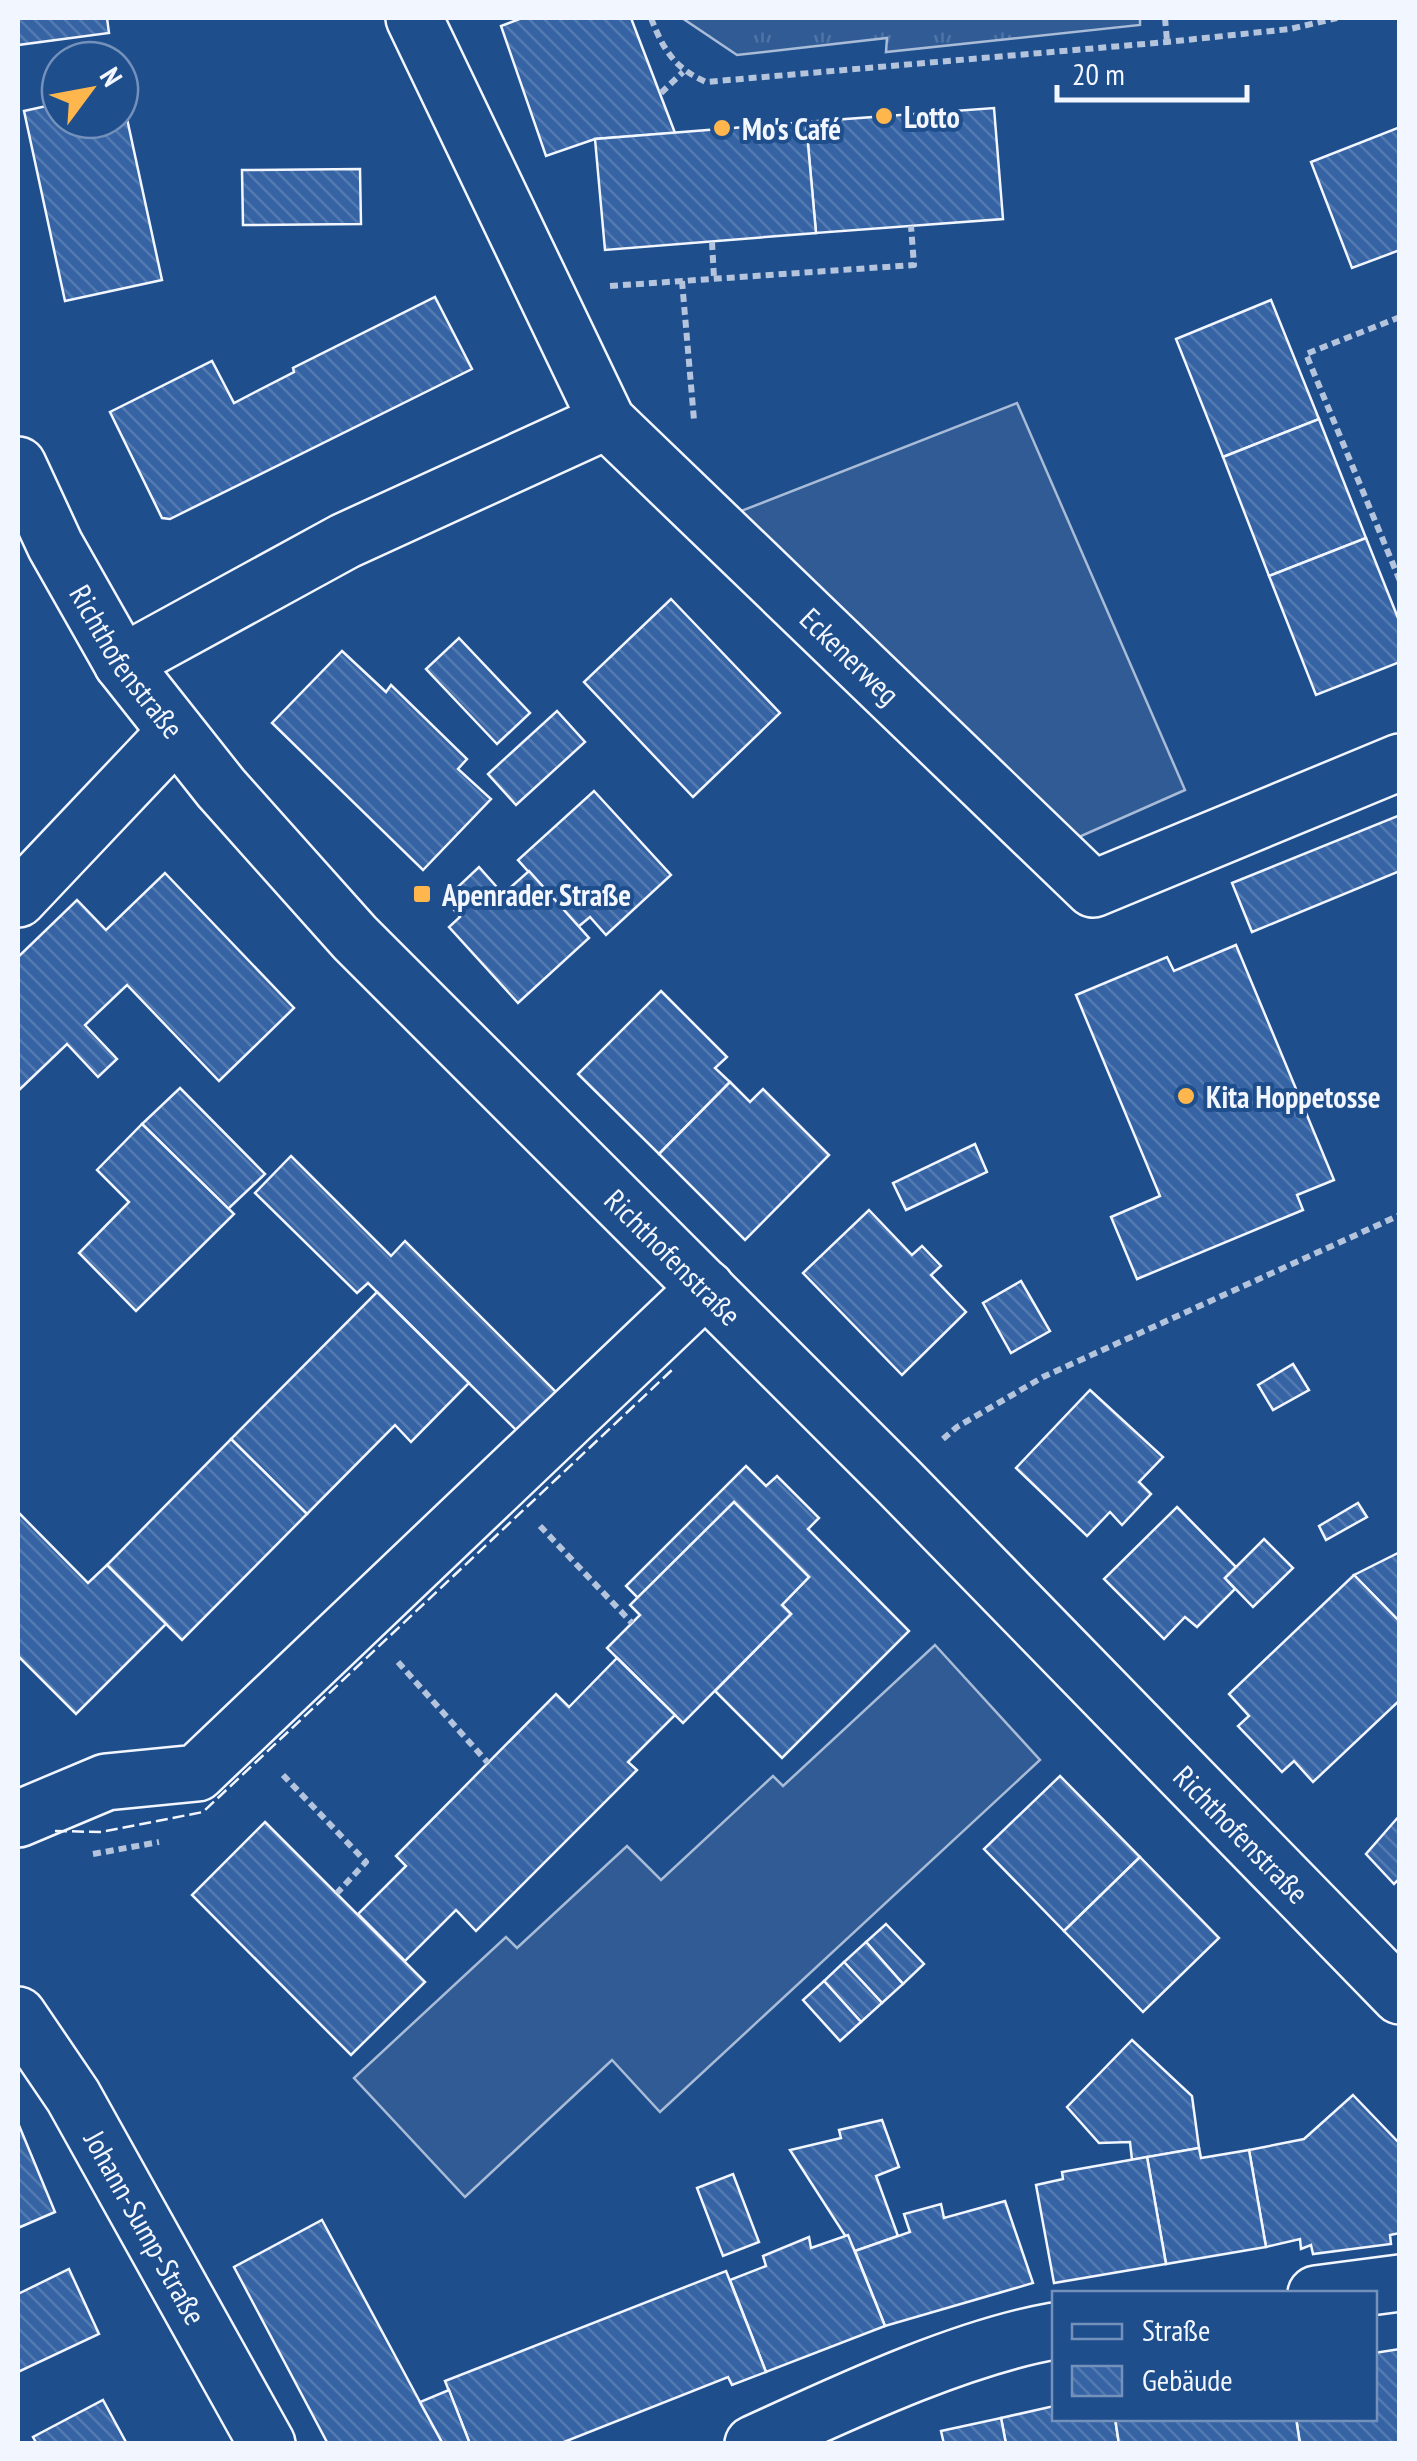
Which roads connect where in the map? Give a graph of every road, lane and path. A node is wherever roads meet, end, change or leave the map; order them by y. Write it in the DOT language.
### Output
graph roads {
  1 [pos="414,18"];
  2 [pos="650,18"];
  3 [pos="1164,18"];
  4 [pos="1336,18"];
  5 [pos="1324,19"];
  6 [pos="1167,42"];
  7 [pos="683,72"];
  8 [pos="661,93"];
  9 [pos="911,226"];
  10 [pos="712,242"];
  11 [pos="714,278"];
  12 [pos="682,282"];
  13 [pos="614,286"];
  14 [pos="1400,317"];
  15 [pos="607,421"];
  16 [pos="18,465"];
  17 [pos="670,483"];
  18 [pos="1400,581"];
  19 [pos="122,663"];
  20 [pos="176,732"];
  21 [pos="1400,762"];
  22 [pos="18,899"];
  23 [pos="1400,1215"];
  24 [pos="706,1288"];
  25 [pos="899,1482"];
  26 [pos="536,1522"];
  27 [pos="632,1623"];
  28 [pos="394,1657"];
  29 [pos="488,1763"];
  30 [pos="276,1767"];
  31 [pos="18,1819"];
  32 [pos="337,1893"];
  33 [pos="1400,1996"];
  34 [pos="18,2015"];
  35 [pos="1400,2282"];
  36 [pos="1337,2291"];
  37 [pos="1052,2331"];
  38 [pos="267,2444"];
  39 [pos="753,2444"];
  1 -- 15 [label="street, Eckenerweg"];
  2 -- 7 [label="path"];
  3 -- 6 [label="path"];
  4 -- 5 [label="path"];
  5 -- 6 [label="path"];
  6 -- 7 [label="path"];
  7 -- 8 [label="path"];
  9 -- 11 [label="path"];
  10 -- 11 [label="path"];
  11 -- 12 [label="path"];
  12 -- 13 [label="path"];
  12 -- 17 [label="path"];
  14 -- 18 [label="path"];
  15 -- 17 [label="street, Eckenerweg"];
  15 -- 19 [label="street"];
  16 -- 19 [label="street, Richthofenstraße"];
  17 -- 21 [label="street, Eckenerweg"];
  19 -- 20 [label="street, Richthofenstraße"];
  20 -- 22 [label="street"];
  20 -- 24 [label="street, Richthofenstraße"];
  23 -- 25 [label="path"];
  24 -- 25 [label="street, Richthofenstraße"];
  24 -- 31 [label="street"];
  25 -- 33 [label="street, Richthofenstraße"];
  26 -- 27 [label="path"];
  28 -- 29 [label="path"];
  30 -- 32 [label="path"];
  34 -- 38 [label="street, Johann-Sump-Straße"];
  35 -- 36 [label="street"];
  37 -- 39 [label="street"];
}
